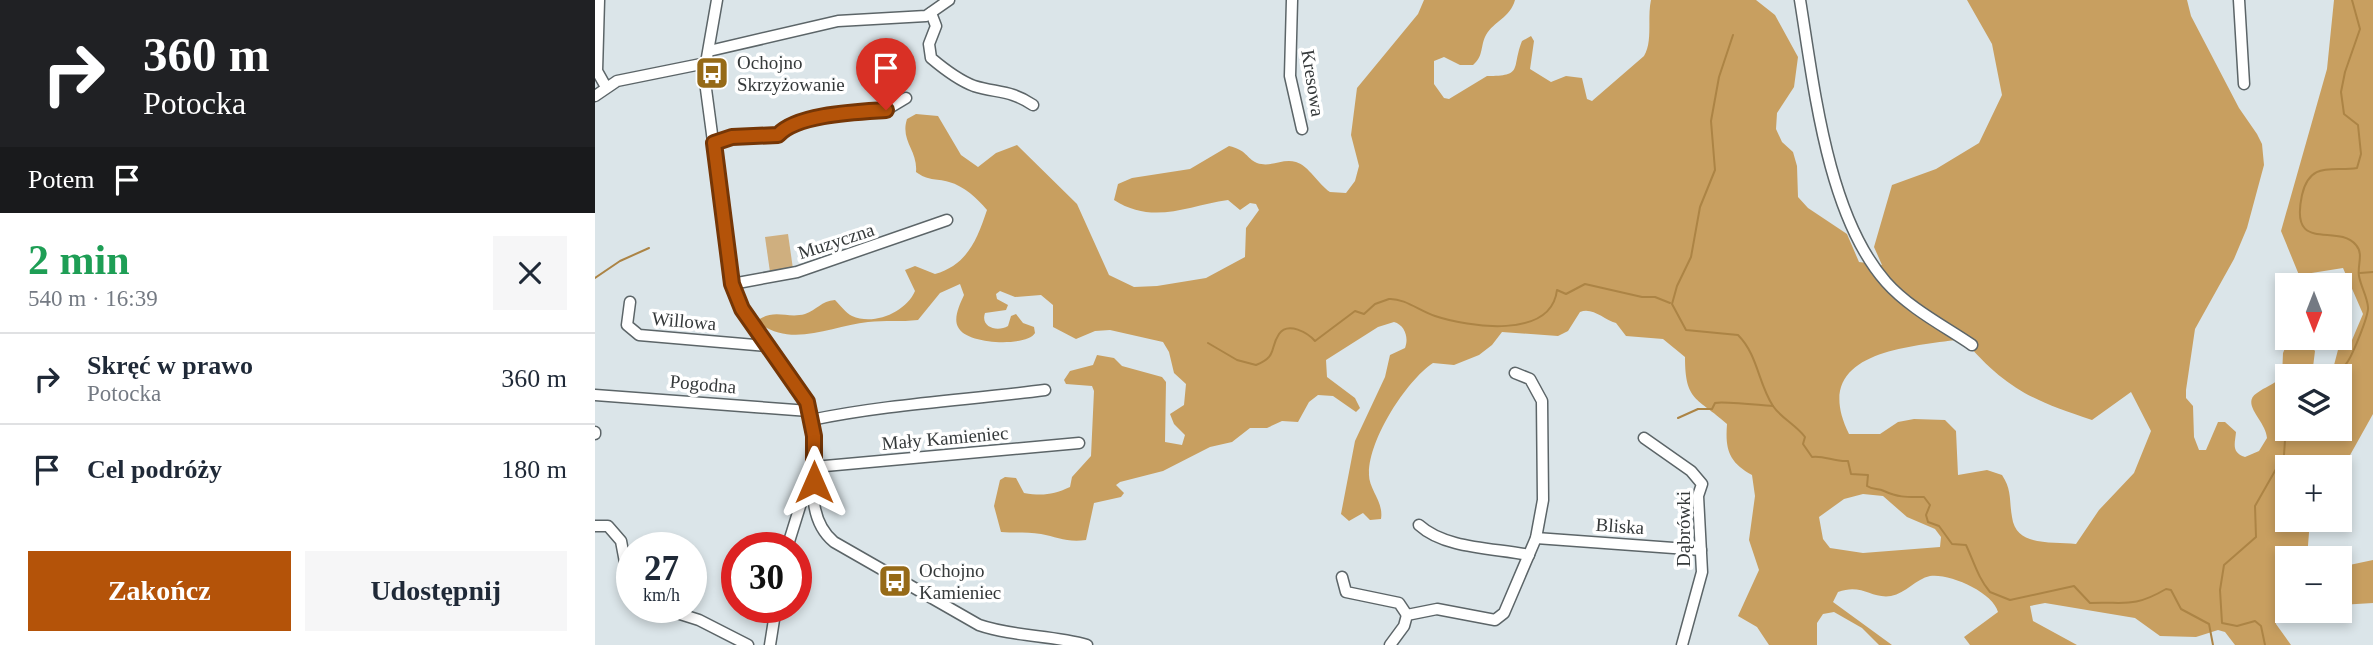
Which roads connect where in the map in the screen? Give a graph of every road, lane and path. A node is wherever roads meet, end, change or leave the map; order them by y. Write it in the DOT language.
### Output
graph roads {
  1 [pos="599,0"];
  2 [pos="717,0"];
  3 [pos="949,0"];
  4 [pos="1292,0"];
  5 [pos="1800,0"];
  6 [pos="2239,0"];
  7 [pos="931,13"];
  8 [pos="709,51"];
  9 [pos="706,63"];
  10 [pos="2244,84"];
  11 [pos="606,87"];
  12 [pos="595,96"];
  13 [pos="906,98"];
  14 [pos="1033,105"];
  15 [pos="1302,129"];
  16 [pos="714,143"];
  17 [pos="947,220"];
  18 [pos="732,284"];
  19 [pos="630,302"];
  20 [pos="1972,345"];
  21 [pos="766,346"];
  22 [pos="1515,373"];
  23 [pos="1045,390"];
  24 [pos="595,395"];
  25 [pos="810,415"];
  26 [pos="1644,438"];
  27 [pos="1079,443"];
  28 [pos="814,467"];
  29 [pos="814,482"];
  30 [pos="1419,524"];
  31 [pos="595,526"];
  32 [pos="792,532"];
  33 [pos="616,535"];
  34 [pos="1536,538"];
  35 [pos="1701,550"];
  36 [pos="1529,555"];
  37 [pos="1342,577"];
  38 [pos="1407,615"];
  39 [pos="705,623"];
  40 [pos="773,623"];
  41 [pos="748,645"];
  42 [pos="770,645"];
  43 [pos="1087,645"];
  44 [pos="1390,645"];
  45 [pos="1682,645"];
  1 -- 11 [label="street"];
  2 -- 8 [label="street"];
  3 -- 7 [label="street"];
  4 -- 15 [label="street, Kresowa"];
  5 -- 20 [label="street"];
  6 -- 10 [label="street"];
  7 -- 8 [label="street"];
  7 -- 14 [label="street"];
  8 -- 9 [label="street"];
  9 -- 11 [label="street"];
  9 -- 16 [label="street"];
  11 -- 12 [label="street"];
  13 -- 16 [label="street"];
  16 -- 18 [label="street"];
  17 -- 18 [label="street, Muzyczna"];
  18 -- 21 [label="street"];
  19 -- 21 [label="street, Willowa"];
  21 -- 25 [label="street"];
  22 -- 34 [label="street"];
  23 -- 25 [label="street, Pogodna"];
  24 -- 25 [label="street, Pogodna"];
  25 -- 28 [label="street"];
  26 -- 35 [label="street, Dąbrówki"];
  27 -- 28 [label="street, Mały Kamieniec"];
  28 -- 29 [label="street"];
  29 -- 32 [label="street"];
  29 -- 43 [label="street"];
  30 -- 36 [label="street"];
  31 -- 33 [label="street"];
  34 -- 35 [label="street, Bliska"];
  34 -- 36 [label="street"];
  35 -- 45 [label="street, Dąbrówki"];
  36 -- 38 [label="street"];
  37 -- 38 [label="street"];
  38 -- 44 [label="street"];
  39 -- 41 [label="street"];
  40 -- 42 [label="street"];
}
